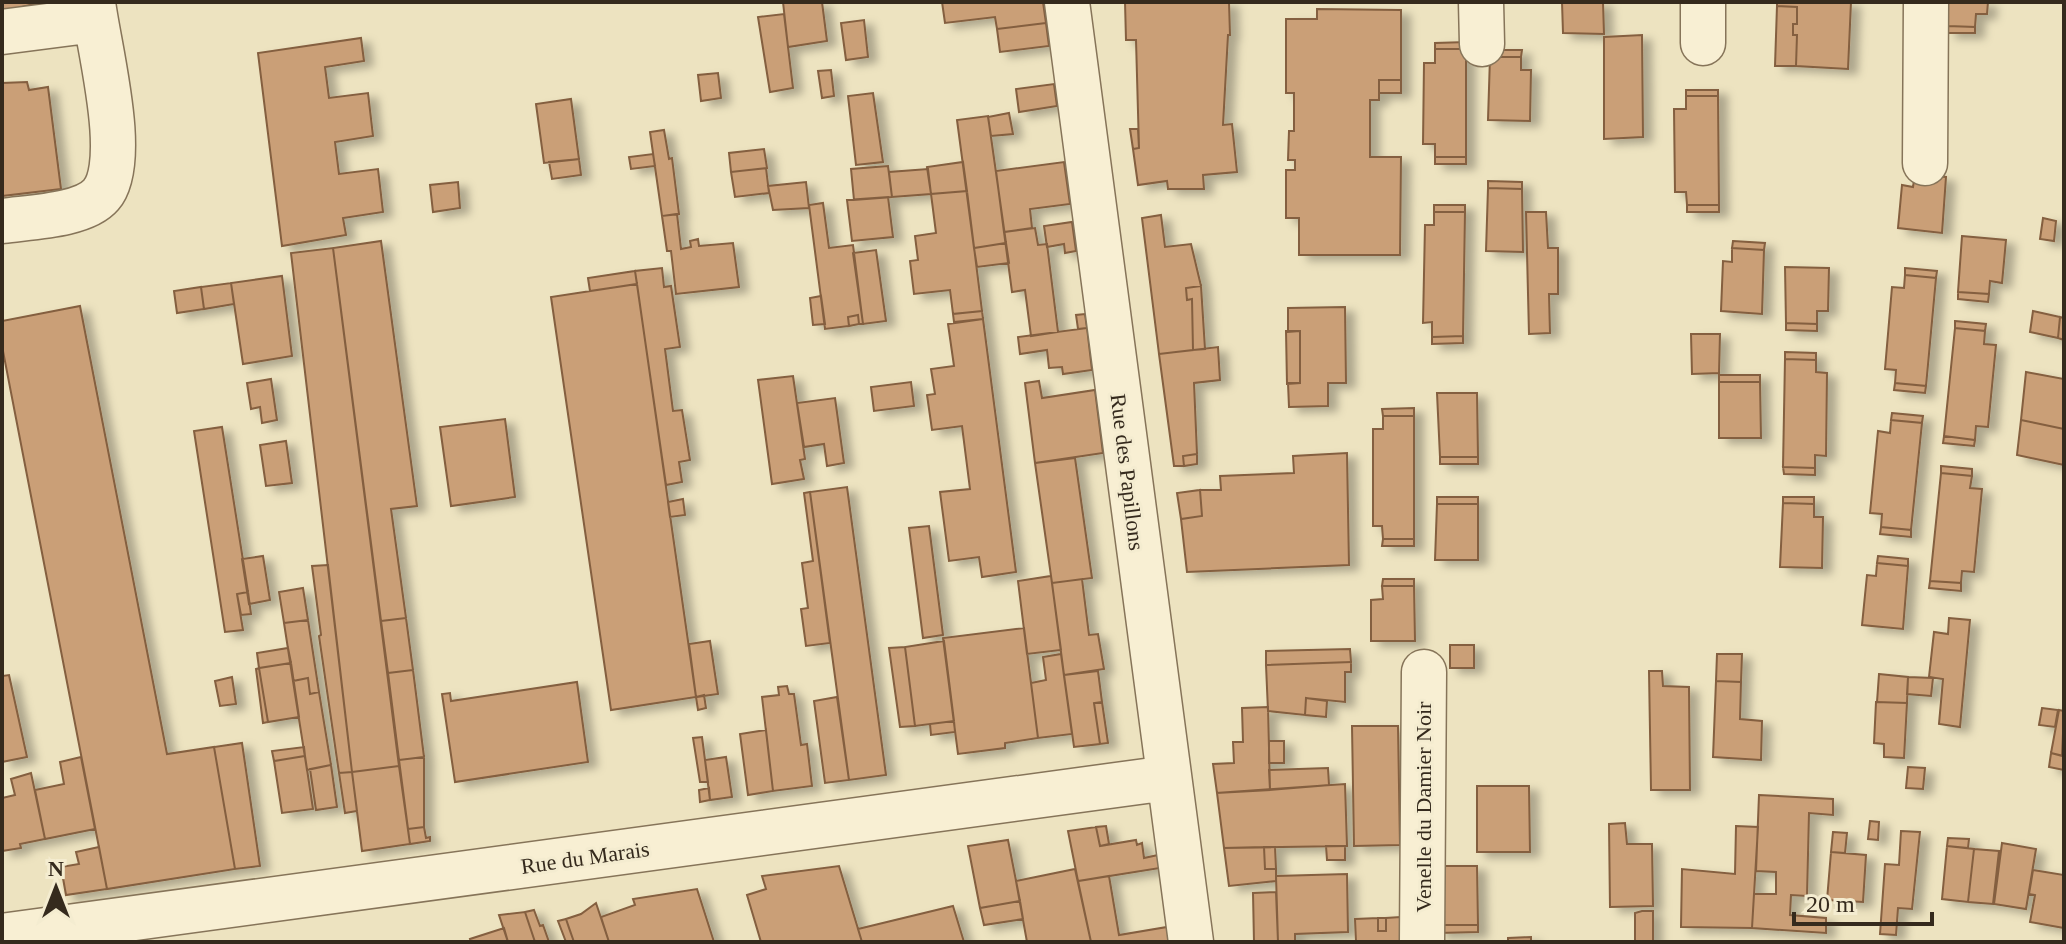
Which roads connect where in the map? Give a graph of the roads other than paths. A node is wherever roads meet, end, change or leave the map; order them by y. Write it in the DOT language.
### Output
graph roads {
  1 [pos="1067,2"];
  2 [pos="1926,2"];
  3 [pos="94,11"];
  4 [pos="2,32"];
  5 [pos="1925,163"];
  6 [pos="2,221"];
  7 [pos="1424,672"];
  8 [pos="1168,778"];
  9 [pos="5,923"];
  10 [pos="1191,942"];
  11 [pos="1422,942"];
  1 -- 8 [label="street, Rue des Papillons"];
  2 -- 5 [label="street"];
  3 -- 4 [label="street"];
  3 -- 6 [label="street"];
  7 -- 11 [label="street, Venelle du Damier Noir"];
  8 -- 9 [label="street, Rue du Marais"];
  8 -- 10 [label="street, Rue des Papillons"];
}
